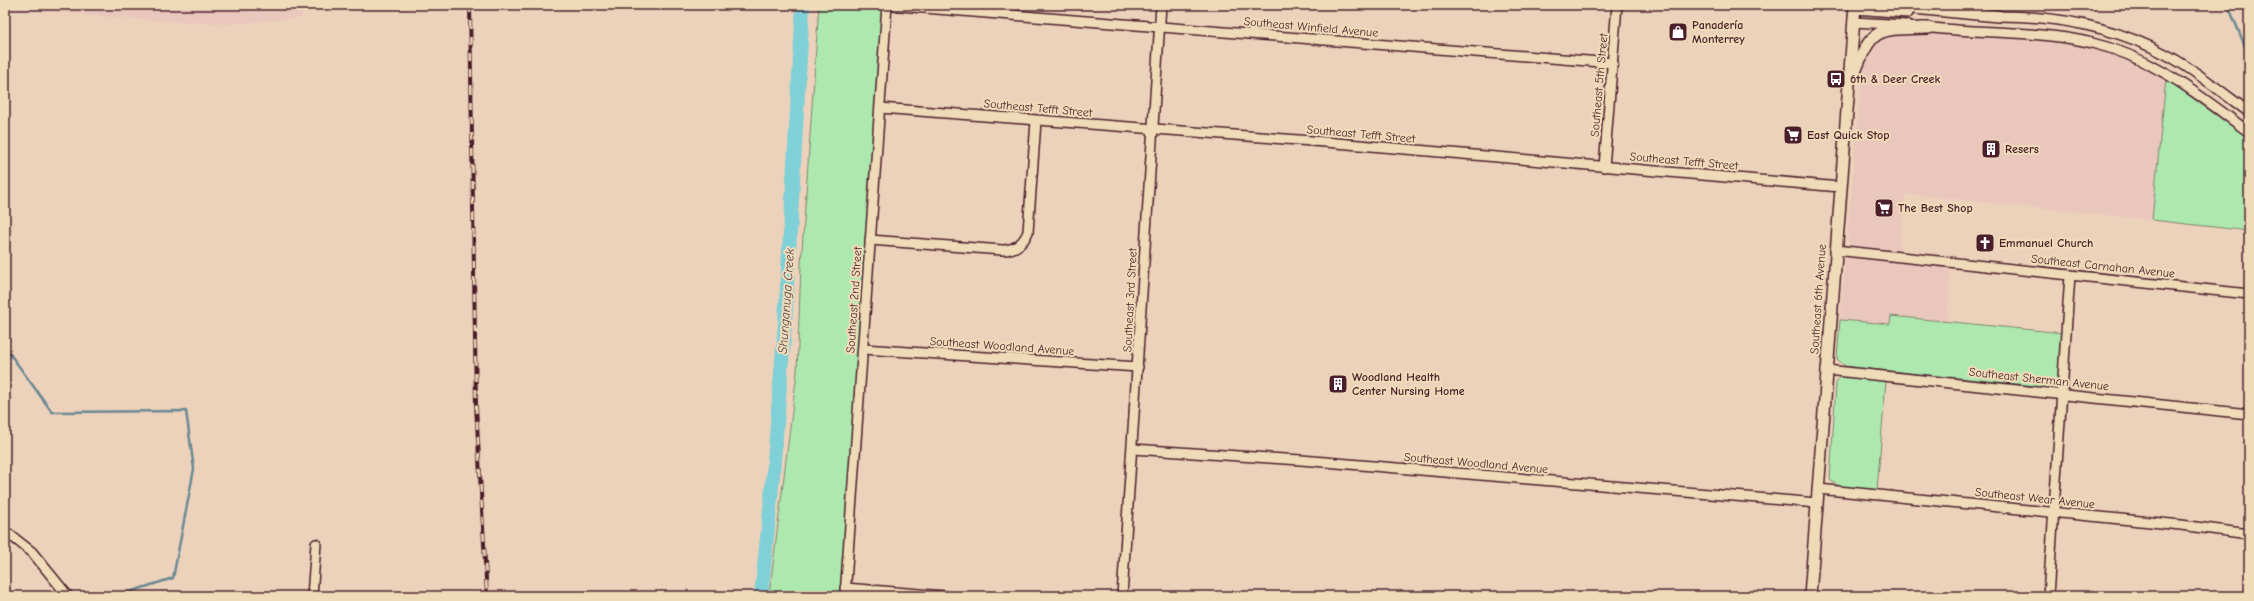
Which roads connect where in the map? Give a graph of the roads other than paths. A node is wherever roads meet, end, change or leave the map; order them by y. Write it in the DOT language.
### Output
graph roads {
  1 [pos="887,5"];
  2 [pos="1161,5"];
  3 [pos="1617,5"];
  4 [pos="1882,5"];
  5 [pos="1855,7"];
  6 [pos="1998,16"];
  7 [pos="1854,22"];
  8 [pos="1159,27"];
  9 [pos="1929,28"];
  10 [pos="1613,63"];
  11 [pos="1849,89"];
  12 [pos="880,108"];
  13 [pos="2249,112"];
  14 [pos="1036,121"];
  15 [pos="1151,129"];
  16 [pos="2249,132"];
  17 [pos="1604,167"];
  18 [pos="1840,187"];
  19 [pos="870,240"];
  20 [pos="1835,250"];
  21 [pos="2070,275"];
  22 [pos="2249,294"];
  23 [pos="863,349"];
  24 [pos="1138,367"];
  25 [pos="1826,370"];
  26 [pos="2062,394"];
  27 [pos="2249,414"];
  28 [pos="1133,449"];
  29 [pos="1818,489"];
  30 [pos="1816,503"];
  31 [pos="2054,512"];
  32 [pos="5,531"];
  33 [pos="2249,534"];
  34 [pos="316,544"];
  35 [pos="845,592"];
  36 [pos="68,596"];
  37 [pos="312,596"];
  38 [pos="945,596"];
  39 [pos="1122,596"];
  40 [pos="1810,596"];
  41 [pos="2048,596"];
  1 -- 8 [label="street, Southeast Winfield Avenue"];
  1 -- 12 [label="street, Southeast 2nd Street"];
  2 -- 8 [label="street, Southeast 3rd Street"];
  3 -- 10 [label="street, Southeast 5th Street"];
  4 -- 6 [label="main road"];
  5 -- 6 [label="street"];
  5 -- 7 [label="main road, Southeast 6th Avenue"];
  6 -- 13 [label="street"];
  7 -- 9 [label="street"];
  7 -- 11 [label="main road, Southeast 6th Avenue"];
  8 -- 10 [label="street, Southeast Winfield Avenue"];
  8 -- 15 [label="street, Southeast 3rd Street"];
  9 -- 11 [label="main road"];
  9 -- 16 [label="street"];
  10 -- 17 [label="street, Southeast 5th Street"];
  11 -- 18 [label="main road, Southeast 6th Avenue"];
  12 -- 14 [label="street, Southeast Tefft Street"];
  12 -- 19 [label="street, Southeast 2nd Street"];
  14 -- 15 [label="street, Southeast Tefft Street"];
  14 -- 19 [label="street"];
  15 -- 17 [label="street, Southeast Tefft Street"];
  15 -- 24 [label="street, Southeast 3rd Street"];
  17 -- 18 [label="street, Southeast Tefft Street"];
  18 -- 20 [label="main road, Southeast 6th Avenue"];
  19 -- 23 [label="street, Southeast 2nd Street"];
  20 -- 21 [label="street, Southeast Carnahan Avenue"];
  20 -- 25 [label="main road, Southeast 6th Avenue"];
  21 -- 22 [label="street, Southeast Carnahan Avenue"];
  21 -- 26 [label="street"];
  23 -- 24 [label="street, Southeast Woodland Avenue"];
  23 -- 35 [label="street, Southeast 2nd Street"];
  24 -- 28 [label="street, Southeast 3rd Street"];
  25 -- 26 [label="street, Southeast Sherman Avenue"];
  25 -- 29 [label="main road, Southeast 6th Avenue"];
  26 -- 27 [label="street, Southeast Sherman Avenue"];
  26 -- 31 [label="street"];
  28 -- 30 [label="street, Southeast Woodland Avenue"];
  28 -- 39 [label="street, Southeast 3rd Street"];
  29 -- 30 [label="main road, Southeast 6th Avenue"];
  29 -- 31 [label="street, Southeast Wear Avenue"];
  30 -- 40 [label="main road, Southeast 6th Avenue"];
  31 -- 33 [label="street, Southeast Wear Avenue"];
  31 -- 41 [label="street"];
  32 -- 36 [label="street"];
  34 -- 37 [label="street"];
  35 -- 38 [label="street"];
}
